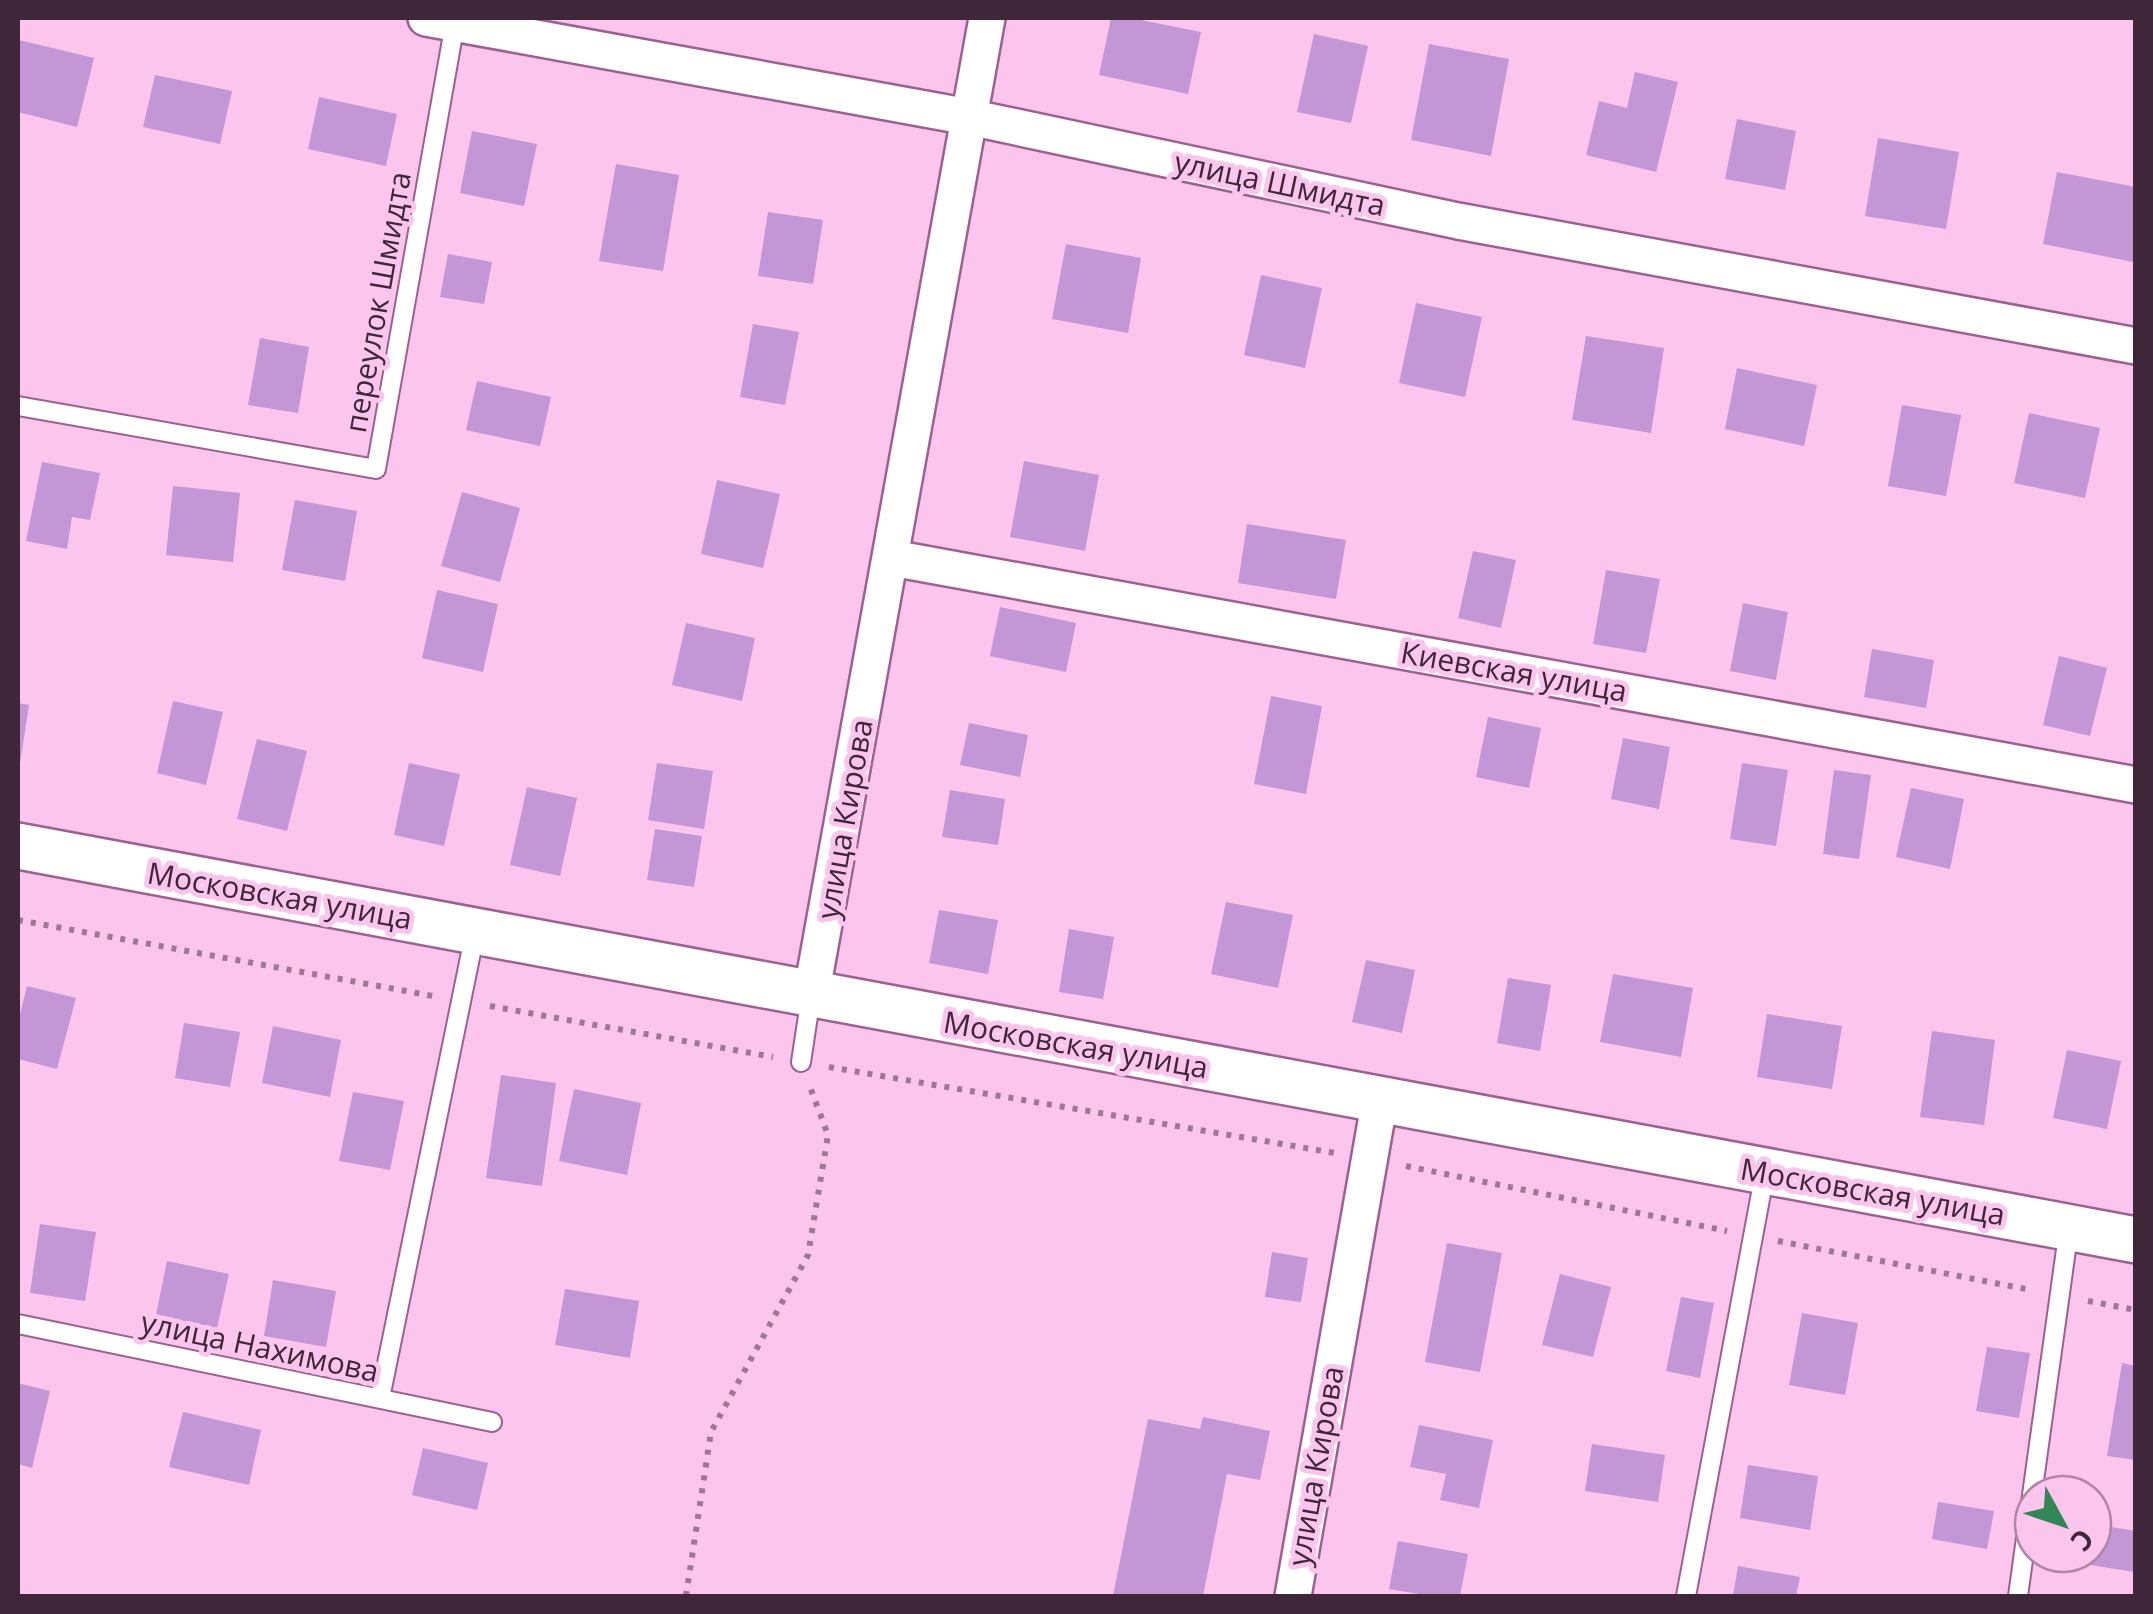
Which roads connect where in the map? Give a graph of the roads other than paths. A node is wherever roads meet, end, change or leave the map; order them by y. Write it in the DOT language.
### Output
graph roads {
  1 [pos="987,18"];
  2 [pos="440,20"];
  3 [pos="969,118"];
  4 [pos="2136,346"];
  5 [pos="18,406"];
  6 [pos="892,558"];
  7 [pos="2136,785"];
  8 [pos="18,846"];
  9 [pos="475,931"];
  10 [pos="811,996"];
  11 [pos="801,1062"];
  12 [pos="1380,1099"];
  13 [pos="1766,1171"];
  14 [pos="2069,1227"];
  15 [pos="2136,1240"];
  16 [pos="18,1324"];
  17 [pos="380,1398"];
  18 [pos="492,1422"];
  19 [pos="1292,1596"];
  20 [pos="1686,1596"];
  21 [pos="2018,1596"];
  1 -- 3 [label="street, улица Кирова"];
  2 -- 3 [label="street, улица Шмидта"];
  2 -- 5 [label="lane, переулок Шмидта"];
  3 -- 4 [label="street, улица Шмидта"];
  3 -- 6 [label="street, улица Кирова"];
  6 -- 7 [label="street, Киевская улица"];
  6 -- 10 [label="street, улица Кирова"];
  8 -- 9 [label="street, Московская улица"];
  9 -- 10 [label="street, Московская улица"];
  9 -- 17 [label="lane"];
  10 -- 11 [label="lane, улица Кирова"];
  10 -- 12 [label="street, Московская улица"];
  12 -- 13 [label="street, Московская улица"];
  12 -- 19 [label="street, улица Кирова"];
  13 -- 14 [label="street, Московская улица"];
  13 -- 20 [label="lane"];
  14 -- 15 [label="street, Московская улица"];
  14 -- 21 [label="lane"];
  16 -- 17 [label="lane, улица Нахимова"];
  17 -- 18 [label="lane, улица Нахимова"];
}
